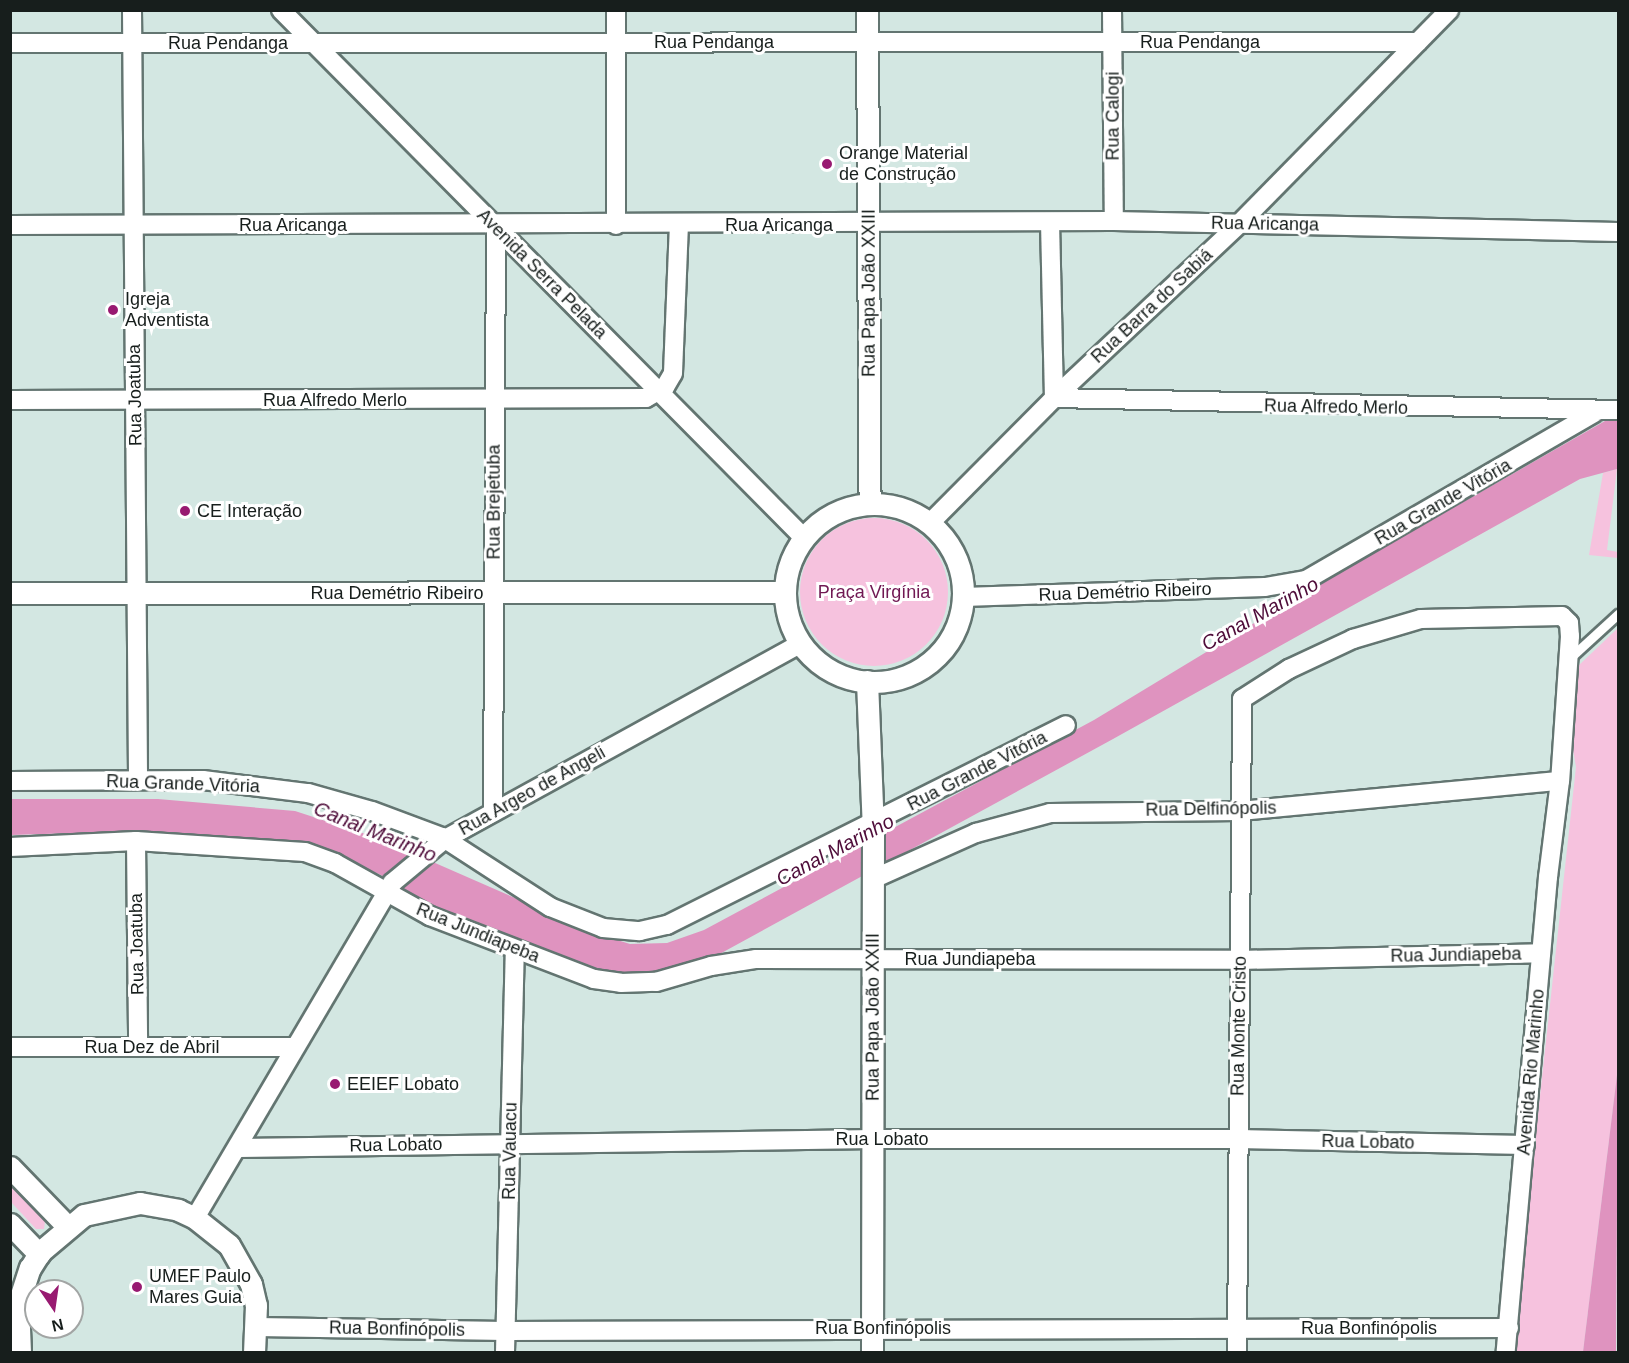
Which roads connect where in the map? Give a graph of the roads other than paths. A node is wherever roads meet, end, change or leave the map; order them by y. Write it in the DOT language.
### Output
graph roads {
  1 [pos="132,10"];
  2 [pos="281,10"];
  3 [pos="616,10"];
  4 [pos="867,10"];
  5 [pos="1112,10"];
  6 [pos="1449,10"];
  7 [pos="616,42"];
  8 [pos="867,42"];
  9 [pos="1112,42"];
  10 [pos="1418,42"];
  11 [pos="10,43"];
  12 [pos="132,43"];
  13 [pos="314,44"];
  14 [pos="1114,221"];
  15 [pos="1050,222"];
  16 [pos="1239,224"];
  17 [pos="10,225"];
  18 [pos="134,225"];
  19 [pos="616,225"];
  20 [pos="679,225"];
  21 [pos="868,225"];
  22 [pos="494,226"];
  23 [pos="1618,232"];
  24 [pos="659,392"];
  25 [pos="1054,398"];
  26 [pos="135,399"];
  27 [pos="495,399"];
  28 [pos="10,400"];
  29 [pos="1618,410"];
  30 [pos="1596,412"];
  31 [pos="870,503"];
  32 [pos="930,523"];
  33 [pos="804,538"];
  34 [pos="1287,585"];
  35 [pos="784,592"];
  36 [pos="10,593"];
  37 [pos="136,593"];
  38 [pos="494,593"];
  39 [pos="963,597"];
  40 [pos="1618,614"];
  41 [pos="800,644"];
  42 [pos="1569,658"];
  43 [pos="867,681"];
  44 [pos="1242,699"];
  45 [pos="1066,725"];
  46 [pos="138,780"];
  47 [pos="10,781"];
  48 [pos="1560,781"];
  49 [pos="1240,811"];
  50 [pos="493,812"];
  51 [pos="873,829"];
  52 [pos="445,839"];
  53 [pos="136,841"];
  54 [pos="10,847"];
  55 [pos="873,875"];
  56 [pos="388,887"];
  57 [pos="515,950"];
  58 [pos="1542,953"];
  59 [pos="872,958"];
  60 [pos="1240,960"];
  61 [pos="10,1047"];
  62 [pos="138,1047"];
  63 [pos="294,1047"];
  64 [pos="874,1139"];
  65 [pos="1238,1139"];
  66 [pos="510,1143"];
  67 [pos="1526,1145"];
  68 [pos="239,1148"];
  69 [pos="10,1167"];
  70 [pos="195,1218"];
  71 [pos="10,1224"];
  72 [pos="67,1226"];
  73 [pos="39,1254"];
  74 [pos="13,1323"];
  75 [pos="257,1327"];
  76 [pos="871,1328"];
  77 [pos="1238,1328"];
  78 [pos="1509,1328"];
  79 [pos="505,1331"];
  80 [pos="20,1353"];
  81 [pos="254,1353"];
  82 [pos="505,1353"];
  83 [pos="872,1353"];
  84 [pos="1237,1353"];
  85 [pos="1506,1353"];
  1 -- 12 [label="street, Rua Joatuba"];
  2 -- 13 [label="street, Avenida Serra Pelada"];
  3 -- 7 [label="street"];
  4 -- 8 [label="street, Rua Papa João XXIII"];
  5 -- 9 [label="street, Rua Calogi"];
  6 -- 10 [label="street, Rua Barra do Sabiá"];
  7 -- 8 [label="street, Rua Pendanga"];
  7 -- 13 [label="street, Rua Pendanga"];
  7 -- 19 [label="street"];
  8 -- 9 [label="street, Rua Pendanga"];
  8 -- 21 [label="street, Rua Papa João XXIII"];
  9 -- 10 [label="street, Rua Pendanga"];
  9 -- 14 [label="street, Rua Calogi"];
  10 -- 16 [label="street, Rua Barra do Sabiá"];
  11 -- 12 [label="street, Rua Pendanga"];
  12 -- 13 [label="street, Rua Pendanga"];
  12 -- 18 [label="street, Rua Joatuba"];
  13 -- 22 [label="street, Avenida Serra Pelada"];
  14 -- 15 [label="street, Rua Aricanga"];
  14 -- 16 [label="street, Rua Aricanga"];
  15 -- 21 [label="street, Rua Aricanga"];
  15 -- 25 [label="street"];
  16 -- 23 [label="street, Rua Aricanga"];
  16 -- 25 [label="street, Rua Barra do Sabiá"];
  17 -- 18 [label="street, Rua Aricanga"];
  18 -- 22 [label="street, Rua Aricanga"];
  18 -- 26 [label="street, Rua Joatuba"];
  19 -- 20 [label="street, Rua Aricanga"];
  19 -- 22 [label="street, Rua Aricanga"];
  20 -- 21 [label="street, Rua Aricanga"];
  20 -- 24 [label="street"];
  21 -- 31 [label="street, Rua Papa João XXIII"];
  22 -- 24 [label="street, Avenida Serra Pelada"];
  22 -- 27 [label="street, Rua Brejetuba"];
  24 -- 27 [label="street, Rua Alfredo Merlo"];
  24 -- 33 [label="street, Avenida Serra Pelada"];
  25 -- 30 [label="street, Rua Alfredo Merlo"];
  25 -- 32 [label="street, Rua Barra do Sabiá"];
  26 -- 27 [label="street, Rua Alfredo Merlo"];
  26 -- 28 [label="street, Rua Alfredo Merlo"];
  26 -- 37 [label="street, Rua Joatuba"];
  27 -- 38 [label="street, Rua Brejetuba"];
  29 -- 30 [label="street, Rua Alfredo Merlo"];
  30 -- 34 [label="street, Rua Grande Vitória"];
  31 -- 32 [label="street"];
  31 -- 33 [label="street"];
  32 -- 39 [label="street"];
  33 -- 35 [label="street"];
  34 -- 39 [label="street, Rua Demétrio Ribeiro"];
  35 -- 38 [label="street, Rua Demétrio Ribeiro"];
  35 -- 41 [label="street"];
  36 -- 37 [label="street, Rua Demétrio Ribeiro"];
  37 -- 38 [label="street, Rua Demétrio Ribeiro"];
  37 -- 46 [label="street, Rua Joatuba"];
  38 -- 50 [label="street, Rua Brejetuba"];
  39 -- 43 [label="street"];
  40 -- 42 [label="lane"];
  41 -- 43 [label="street"];
  41 -- 50 [label="street, Rua Argeo de Angeli"];
  42 -- 44 [label="street, Avenida Rio Marinho"];
  42 -- 48 [label="street, Avenida Rio Marinho"];
  43 -- 51 [label="street, Rua Papa João XXIII"];
  44 -- 49 [label="street, Rua Monte Cristo"];
  45 -- 51 [label="street, Rua Grande Vitória"];
  46 -- 47 [label="street, Rua Grande Vitória"];
  46 -- 52 [label="street, Rua Grande Vitória"];
  48 -- 49 [label="street, Rua Delfinópolis"];
  48 -- 58 [label="street, Avenida Rio Marinho"];
  49 -- 55 [label="street, Rua Delfinópolis"];
  49 -- 60 [label="street, Rua Monte Cristo"];
  50 -- 52 [label="street, Rua Argeo de Angeli"];
  51 -- 52 [label="street, Rua Grande Vitória"];
  51 -- 55 [label="street, Rua Papa João XXIII"];
  52 -- 56 [label="street, Rua Argeo de Angeli"];
  53 -- 54 [label="street"];
  53 -- 56 [label="street"];
  53 -- 62 [label="street, Rua Joatuba"];
  55 -- 59 [label="street, Rua Papa João XXIII"];
  56 -- 57 [label="street, Rua Jundiapeba"];
  56 -- 63 [label="street, Rua Argeo de Angeli"];
  57 -- 59 [label="street, Rua Jundiapeba"];
  57 -- 66 [label="street, Rua Vauacu"];
  58 -- 60 [label="street, Rua Jundiapeba"];
  58 -- 67 [label="street, Avenida Rio Marinho"];
  59 -- 60 [label="street, Rua Jundiapeba"];
  59 -- 64 [label="street, Rua Papa João XXIII"];
  60 -- 65 [label="street, Rua Monte Cristo"];
  61 -- 62 [label="street, Rua Dez de Abril"];
  62 -- 63 [label="street, Rua Dez de Abril"];
  63 -- 68 [label="street, Rua Argeo de Angeli"];
  64 -- 65 [label="street, Rua Lobato"];
  64 -- 66 [label="street, Rua Lobato"];
  64 -- 76 [label="street, Rua Papa João XXIII"];
  65 -- 67 [label="street, Rua Lobato"];
  65 -- 77 [label="street, Rua Monte Cristo"];
  66 -- 68 [label="street, Rua Lobato"];
  66 -- 79 [label="street, Rua Vauacu"];
  67 -- 78 [label="street, Avenida Rio Marinho"];
  68 -- 70 [label="street, Rua Argeo de Angeli"];
  69 -- 72 [label="street"];
  70 -- 72 [label="street"];
  70 -- 75 [label="street"];
  71 -- 73 [label="street"];
  72 -- 73 [label="street"];
  73 -- 74 [label="street"];
  74 -- 80 [label="street"];
  75 -- 79 [label="street, Rua Bonfinópolis"];
  75 -- 81 [label="street"];
  76 -- 77 [label="street, Rua Bonfinópolis"];
  76 -- 79 [label="street, Rua Bonfinópolis"];
  76 -- 83 [label="street, Rua Papa João XXIII"];
  77 -- 78 [label="street, Rua Bonfinópolis"];
  77 -- 84 [label="street, Rua Monte Cristo"];
  78 -- 85 [label="street, Avenida Rio Marinho"];
  79 -- 82 [label="street, Rua Vauacu"];
}
